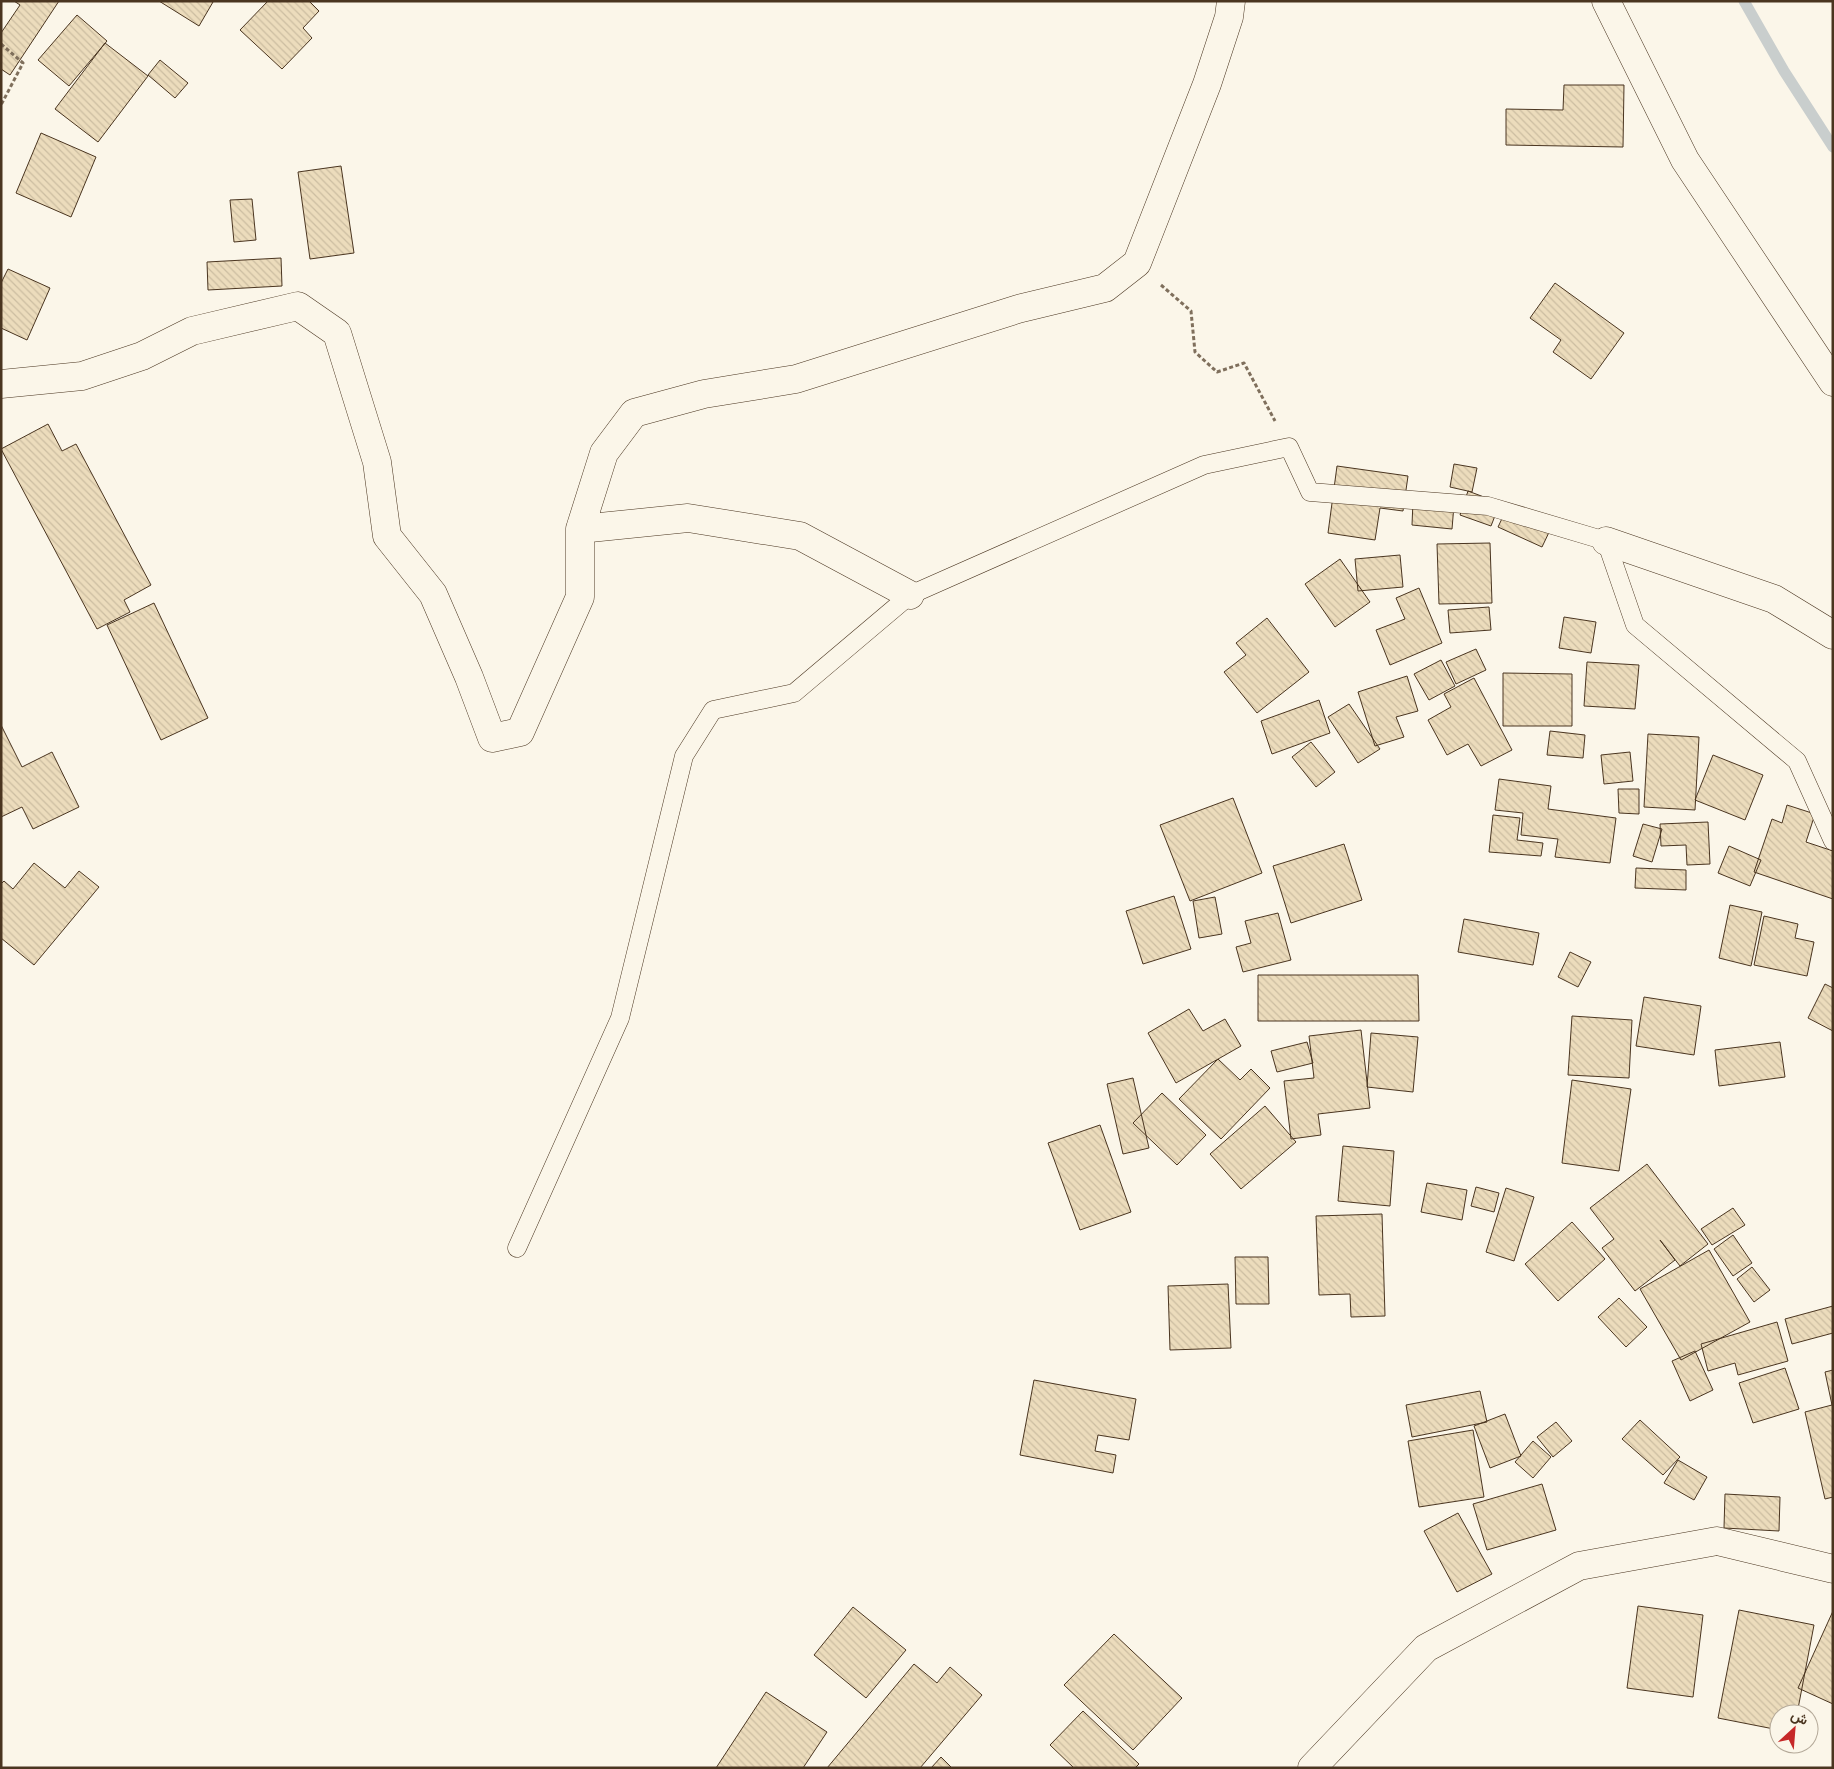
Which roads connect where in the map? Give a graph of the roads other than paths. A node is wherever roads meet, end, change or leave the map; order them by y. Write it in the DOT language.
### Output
graph roads {
  1 [pos="1231,1"];
  2 [pos="1606,1"];
  3 [pos="1833,382"];
  4 [pos="1,384"];
  5 [pos="580,529"];
  6 [pos="1606,541"];
  7 [pos="910,595"];
  8 [pos="1833,636"];
  9 [pos="1833,840"];
  10 [pos="517,1248"];
  11 [pos="1833,1569"];
  12 [pos="1312,1768"];
  1 -- 5 [label="street"];
  2 -- 3 [label="street"];
  4 -- 5 [label="street"];
  5 -- 7 [label="street"];
  6 -- 7 [label="lane"];
  6 -- 8 [label="street"];
  6 -- 9 [label="lane"];
  7 -- 10 [label="lane"];
  11 -- 12 [label="street"];
}
